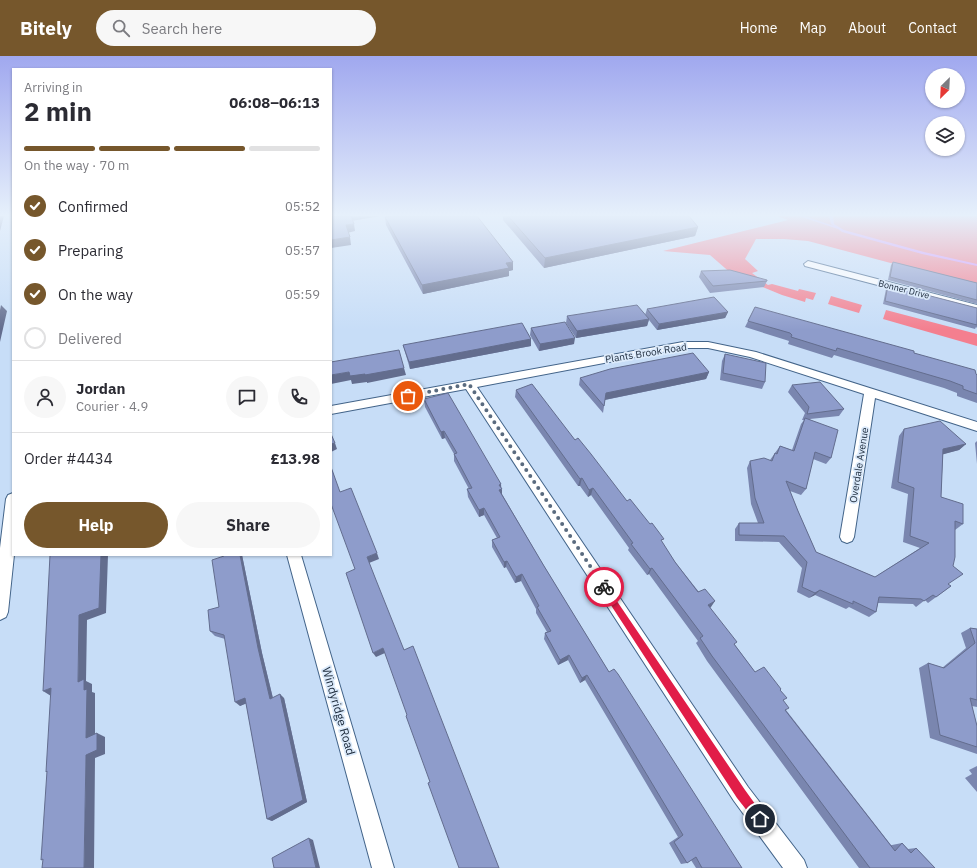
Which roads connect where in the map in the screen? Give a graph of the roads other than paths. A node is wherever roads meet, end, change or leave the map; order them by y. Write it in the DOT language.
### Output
graph roads {
  1 [pos="808,264"];
  2 [pos="977,308"];
  3 [pos="469,384"];
  4 [pos="870,393"];
  5 [pos="332,410"];
  6 [pos="977,427"];
  7 [pos="12,508"];
  8 [pos="847,537"];
  9 [pos="294,556"];
  10 [pos="0,612"];
  11 [pos="383,868"];
  12 [pos="796,868"];
  1 -- 2 [label="street, Bonner Drive"];
  3 -- 4 [label="street, Plants Brook Road"];
  3 -- 5 [label="street, Plants Brook Road"];
  3 -- 12 [label="street"];
  4 -- 6 [label="street, Plants Brook Road"];
  4 -- 8 [label="street, Overdale Avenue"];
  7 -- 10 [label="street"];
  9 -- 11 [label="street, Windyridge Road"];
}
